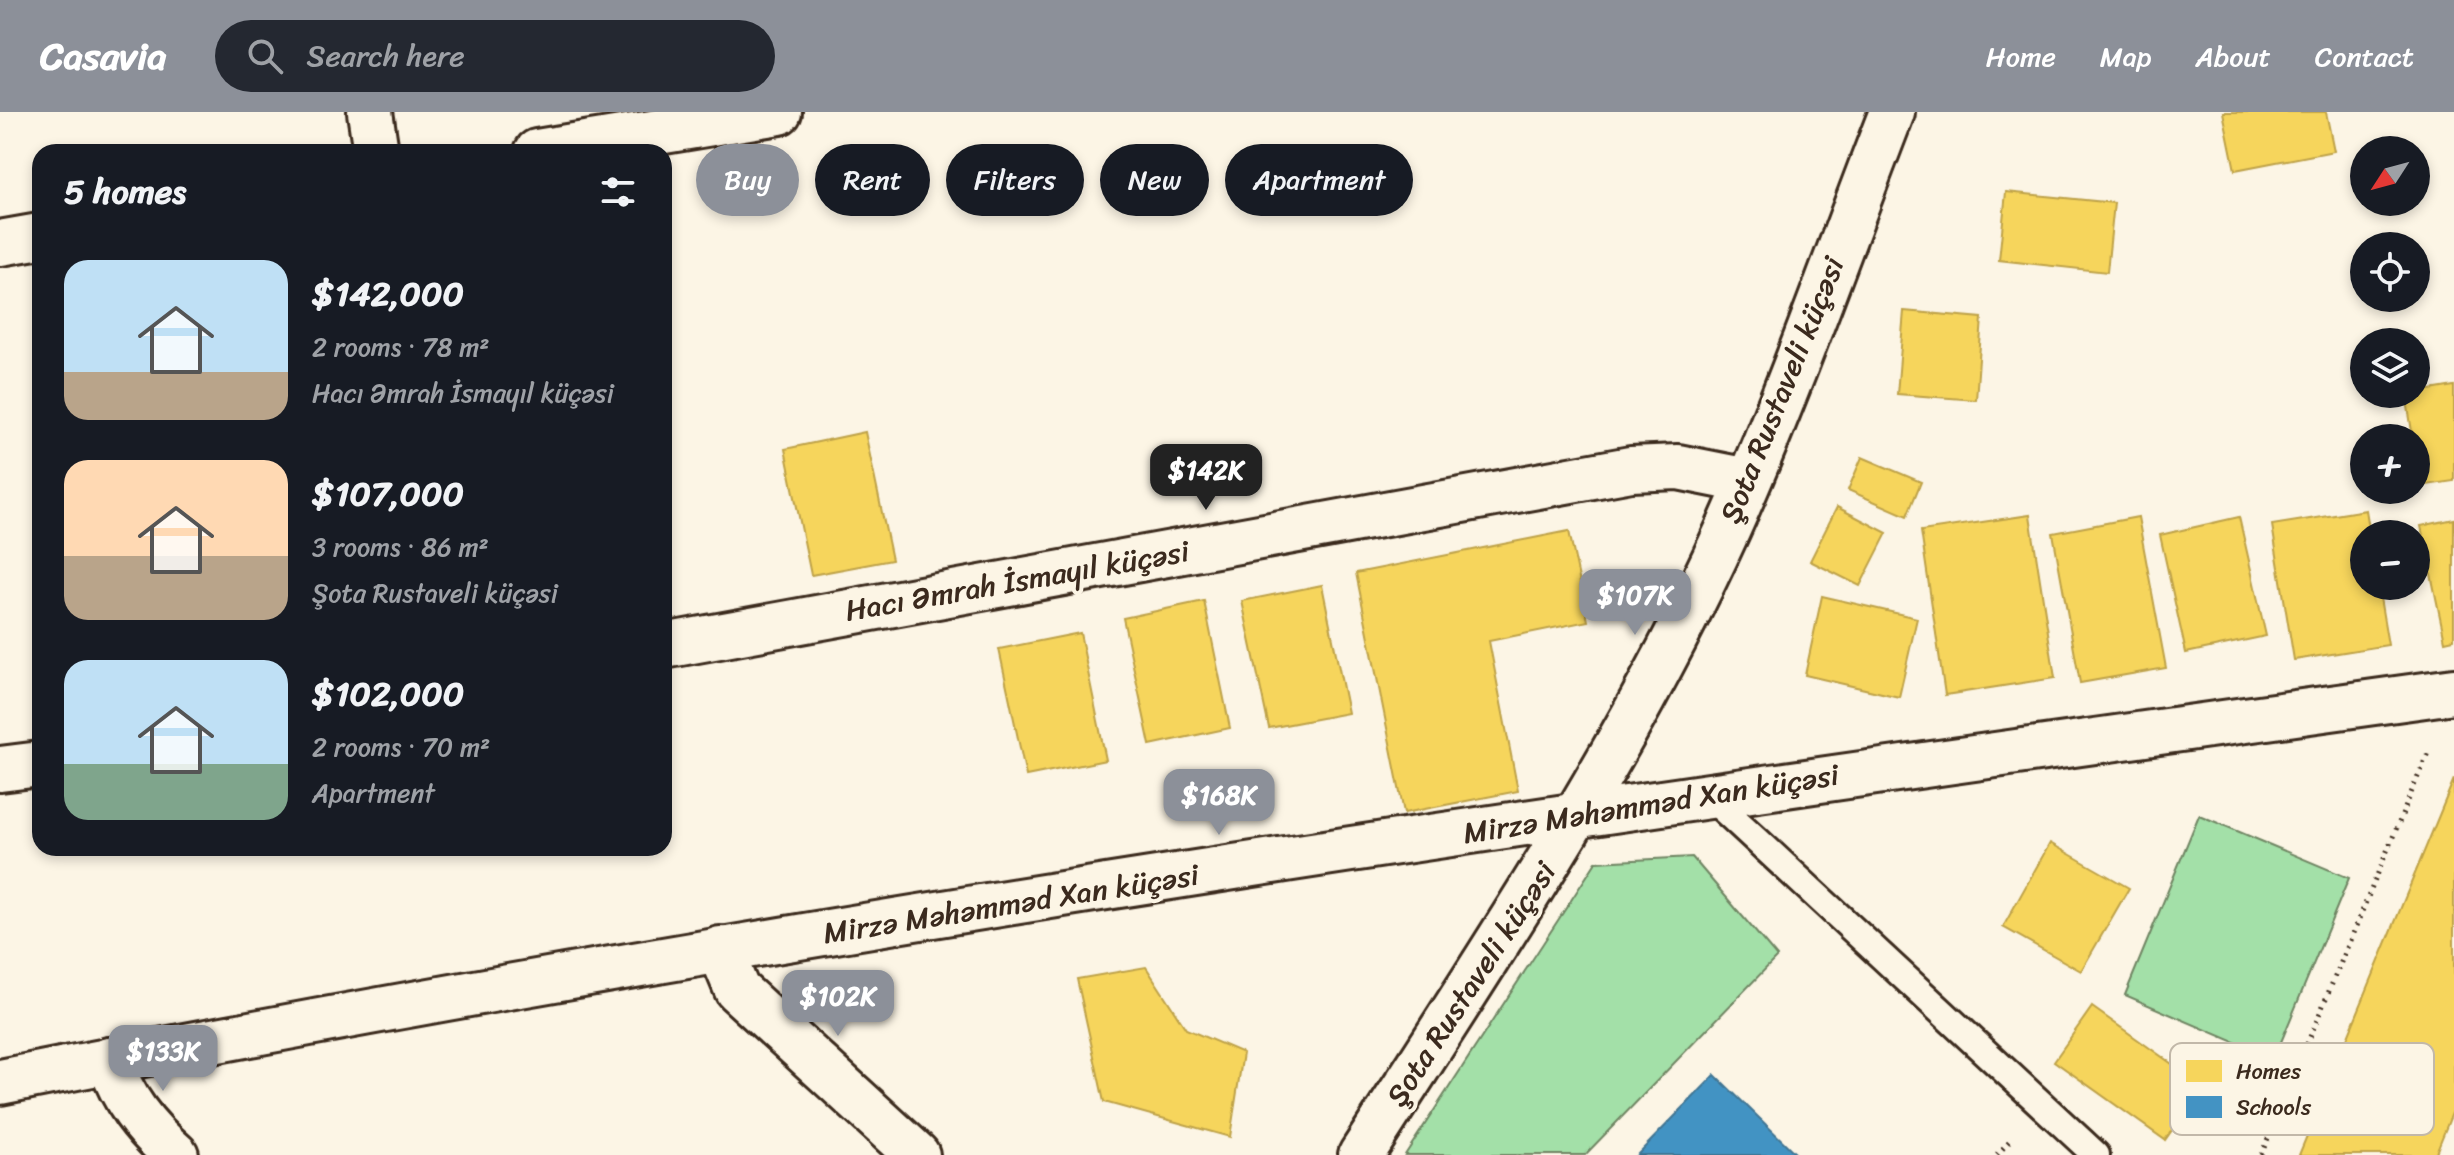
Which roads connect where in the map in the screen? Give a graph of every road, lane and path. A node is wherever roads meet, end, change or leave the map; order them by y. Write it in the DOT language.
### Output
graph roads {
  1 [pos="370,112"];
  2 [pos="779,112"];
  3 [pos="1892,112"];
  4 [pos="375,144"];
  5 [pos="585,144"];
  6 [pos="32,237"];
  7 [pos="0,243"];
  8 [pos="1748,481"];
  9 [pos="672,645"];
  10 [pos="2454,691"];
  11 [pos="2431,746"];
  12 [pos="32,765"];
  13 [pos="0,769"];
  14 [pos="1707,794"];
  15 [pos="1580,814"];
  16 [pos="720,949"];
  17 [pos="2308,1043"];
  18 [pos="109,1060"];
  19 [pos="0,1082"];
  20 [pos="2269,1135"];
  21 [pos="176,1155"];
  22 [pos="917,1155"];
  23 [pos="1361,1155"];
  24 [pos="2096,1155"];
  25 [pos="2261,1155"];
  1 -- 4 [label="street"];
  2 -- 5 [label="street"];
  3 -- 8 [label="street, Şota Rustaveli küçəsi"];
  6 -- 7 [label="street"];
  8 -- 9 [label="street, Hacı Əmrah İsmayıl küçəsi"];
  8 -- 15 [label="street, Şota Rustaveli küçəsi"];
  10 -- 14 [label="street, Mirzə Məhəmməd Xan küçəsi"];
  11 -- 17 [label="path"];
  12 -- 13 [label="street"];
  14 -- 15 [label="street, Mirzə Məhəmməd Xan küçəsi"];
  14 -- 24 [label="lane"];
  15 -- 16 [label="street, Mirzə Məhəmməd Xan küçəsi"];
  15 -- 23 [label="street, Şota Rustaveli küçəsi"];
  16 -- 18 [label="street, Mirzə Məhəmməd Xan küçəsi"];
  16 -- 22 [label="street"];
  18 -- 19 [label="street, Mirzə Məhəmməd Xan küçəsi"];
  18 -- 21 [label="street"];
  20 -- 25 [label="path"];
}
